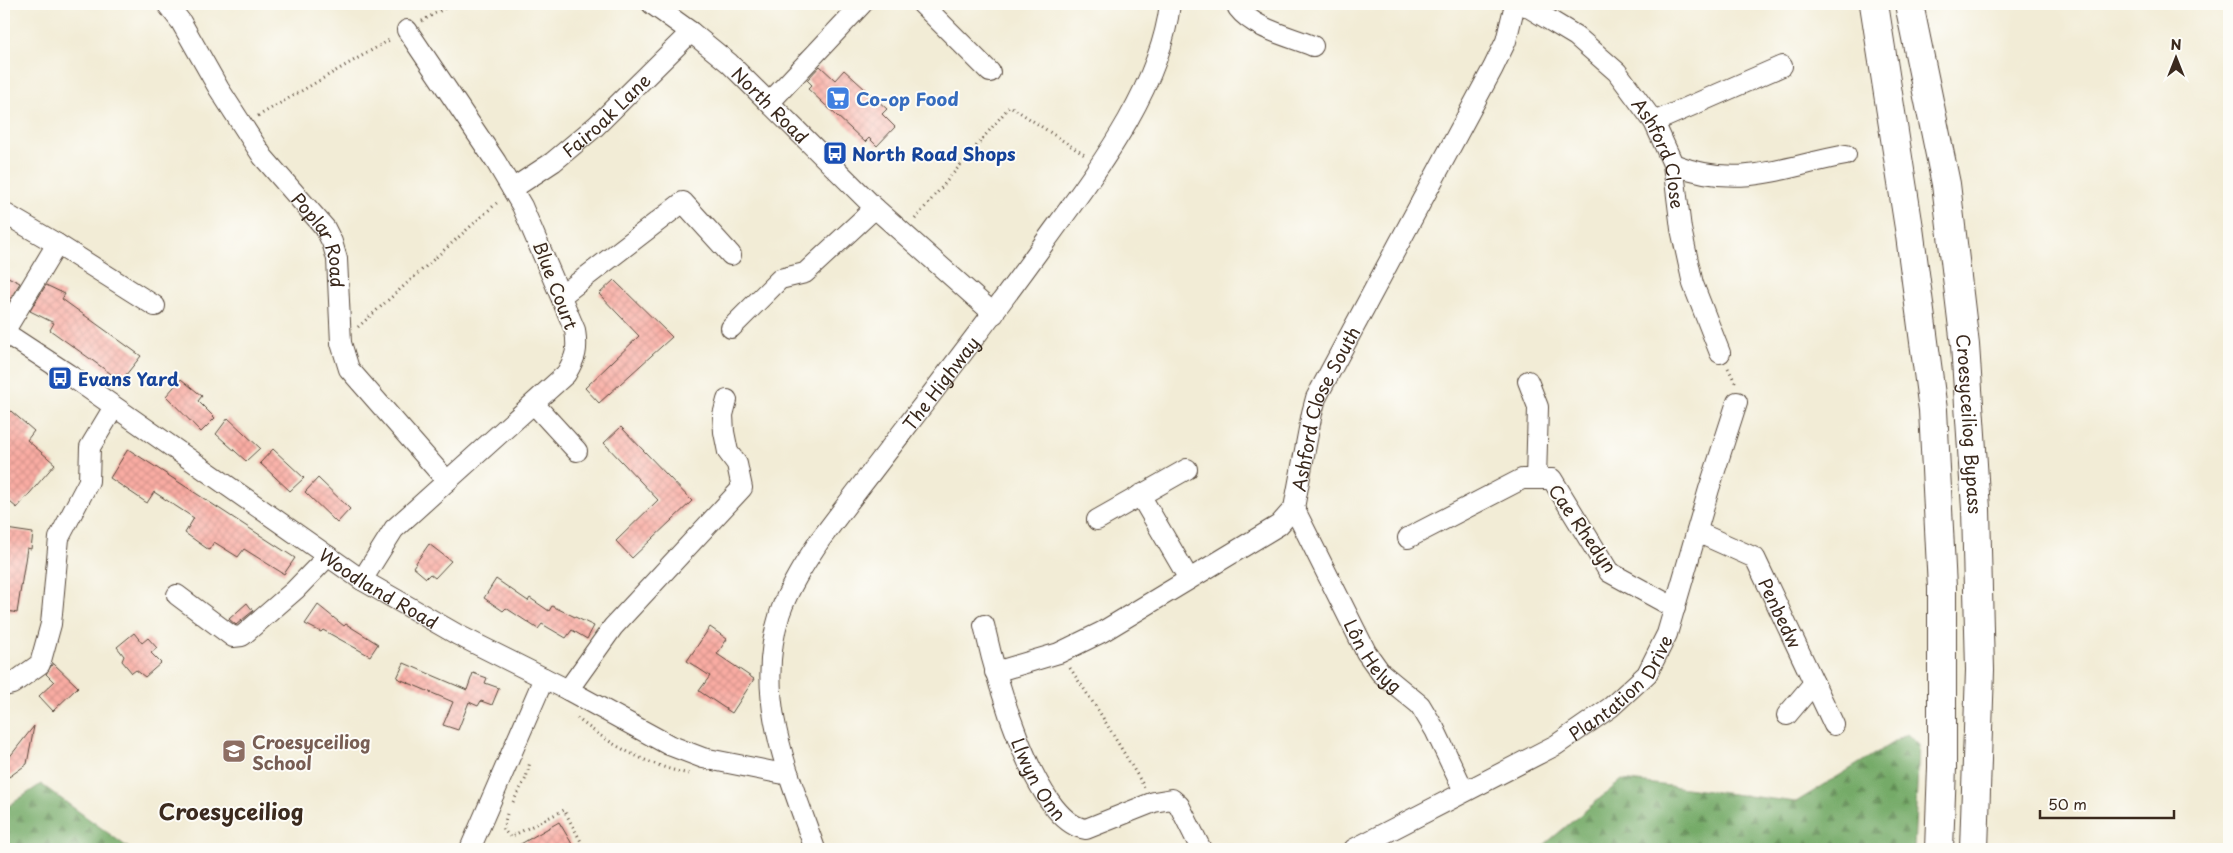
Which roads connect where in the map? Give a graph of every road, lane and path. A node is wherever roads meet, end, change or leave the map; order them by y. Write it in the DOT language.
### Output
graph roads {
  1 [pos="167,4"];
  2 [pos="452,4"];
  3 [pos="652,4"];
  4 [pos="862,4"];
  5 [pos="922,4"];
  6 [pos="1170,4"];
  7 [pos="1238,4"];
  8 [pos="1515,4"];
  9 [pos="1523,4"];
  10 [pos="1874,4"];
  11 [pos="1909,4"];
  12 [pos="407,30"];
  13 [pos="691,32"];
  14 [pos="1313,46"];
  15 [pos="1782,66"];
  16 [pos="990,72"];
  17 [pos="770,102"];
  18 [pos="1654,122"];
  19 [pos="242,125"];
  20 [pos="1846,155"];
  21 [pos="1099,164"];
  22 [pos="1673,164"];
  23 [pos="512,189"];
  24 [pos="875,208"];
  25 [pos="4,213"];
  26 [pos="903,232"];
  27 [pos="57,244"];
  28 [pos="731,255"];
  29 [pos="561,296"];
  30 [pos="155,306"];
  31 [pos="994,314"];
  32 [pos="731,328"];
  33 [pos="4,332"];
  34 [pos="341,343"];
  35 [pos="1720,353"];
  36 [pos="1528,382"];
  37 [pos="727,400"];
  38 [pos="1737,402"];
  39 [pos="534,404"];
  40 [pos="114,406"];
  41 [pos="577,451"];
  42 [pos="1187,469"];
  43 [pos="1536,479"];
  44 [pos="447,481"];
  45 [pos="1140,495"];
  46 [pos="1294,508"];
  47 [pos="1097,520"];
  48 [pos="1696,532"];
  49 [pos="1408,538"];
  50 [pos="328,556"];
  51 [pos="1189,579"];
  52 [pos="362,580"];
  53 [pos="177,595"];
  54 [pos="1675,608"];
  55 [pos="984,625"];
  56 [pos="1059,653"];
  57 [pos="995,672"];
  58 [pos="544,678"];
  59 [pos="1814,683"];
  60 [pos="4,686"];
  61 [pos="568,690"];
  62 [pos="1787,715"];
  63 [pos="1834,725"];
  64 [pos="531,755"];
  65 [pos="789,775"];
  66 [pos="1464,791"];
  67 [pos="1154,802"];
  68 [pos="470,849"];
  69 [pos="585,849"];
  70 [pos="816,849"];
  71 [pos="1201,849"];
  72 [pos="1354,849"];
  73 [pos="1939,849"];
  74 [pos="1974,849"];
  1 -- 19 [label="street, Poplar Road"];
  2 -- 12 [label="path"];
  3 -- 13 [label="street, North Road"];
  4 -- 17 [label="street"];
  5 -- 16 [label="street"];
  6 -- 21 [label="street, The Highway"];
  7 -- 14 [label="street"];
  8 -- 46 [label="street, Ashford Close South"];
  9 -- 18 [label="street, Ashford Close"];
  10 -- 73 [label="highway, Croesyceiliog Bypass"];
  11 -- 74 [label="highway, Croesyceiliog Bypass"];
  12 -- 19 [label="path"];
  12 -- 23 [label="street, Blue Court"];
  13 -- 17 [label="street, North Road"];
  13 -- 23 [label="street, Fairoak Lane"];
  15 -- 18 [label="street"];
  17 -- 24 [label="street, North Road"];
  18 -- 22 [label="street, Ashford Close"];
  19 -- 34 [label="street, Poplar Road"];
  20 -- 22 [label="street"];
  21 -- 26 [label="path"];
  21 -- 31 [label="street, The Highway"];
  22 -- 35 [label="street, Ashford Close"];
  23 -- 29 [label="street, Blue Court"];
  23 -- 34 [label="path"];
  24 -- 26 [label="street, North Road"];
  24 -- 32 [label="street"];
  25 -- 27 [label="street"];
  26 -- 31 [label="street, North Road"];
  27 -- 30 [label="street"];
  27 -- 33 [label="street"];
  28 -- 29 [label="street"];
  29 -- 39 [label="street, Blue Court"];
  31 -- 65 [label="street, The Highway"];
  33 -- 40 [label="street, Woodland Road"];
  34 -- 44 [label="street, Poplar Road"];
  35 -- 38 [label="path"];
  36 -- 43 [label="street"];
  37 -- 61 [label="street"];
  38 -- 48 [label="street, Plantation Drive"];
  39 -- 41 [label="street"];
  39 -- 44 [label="street, Blue Court"];
  40 -- 50 [label="street, Woodland Road"];
  40 -- 60 [label="street"];
  42 -- 45 [label="street"];
  43 -- 49 [label="street, Cae Rhedyn"];
  43 -- 54 [label="street, Cae Rhedyn"];
  44 -- 52 [label="street, Blue Court"];
  45 -- 47 [label="street"];
  45 -- 51 [label="street"];
  46 -- 51 [label="street, Ashford Close South"];
  46 -- 66 [label="street, Lôn Helyg"];
  48 -- 54 [label="street, Plantation Drive"];
  48 -- 59 [label="street, Penbedw"];
  50 -- 52 [label="street, Woodland Road"];
  50 -- 53 [label="street"];
  51 -- 56 [label="street, Ashford Close South"];
  52 -- 58 [label="street, Woodland Road"];
  54 -- 66 [label="street, Plantation Drive"];
  55 -- 57 [label="street, Llwyn Onn"];
  56 -- 57 [label="street, Ashford Close South"];
  56 -- 67 [label="path"];
  57 -- 67 [label="street, Llwyn Onn"];
  58 -- 61 [label="street, Woodland Road"];
  58 -- 68 [label="street"];
  59 -- 62 [label="street"];
  59 -- 63 [label="street, Penbedw"];
  61 -- 65 [label="street, Woodland Road"];
  64 -- 69 [label="path"];
  65 -- 70 [label="street, The Highway"];
  66 -- 72 [label="street, Plantation Drive"];
  67 -- 71 [label="street, Llwyn Onn"];
}
